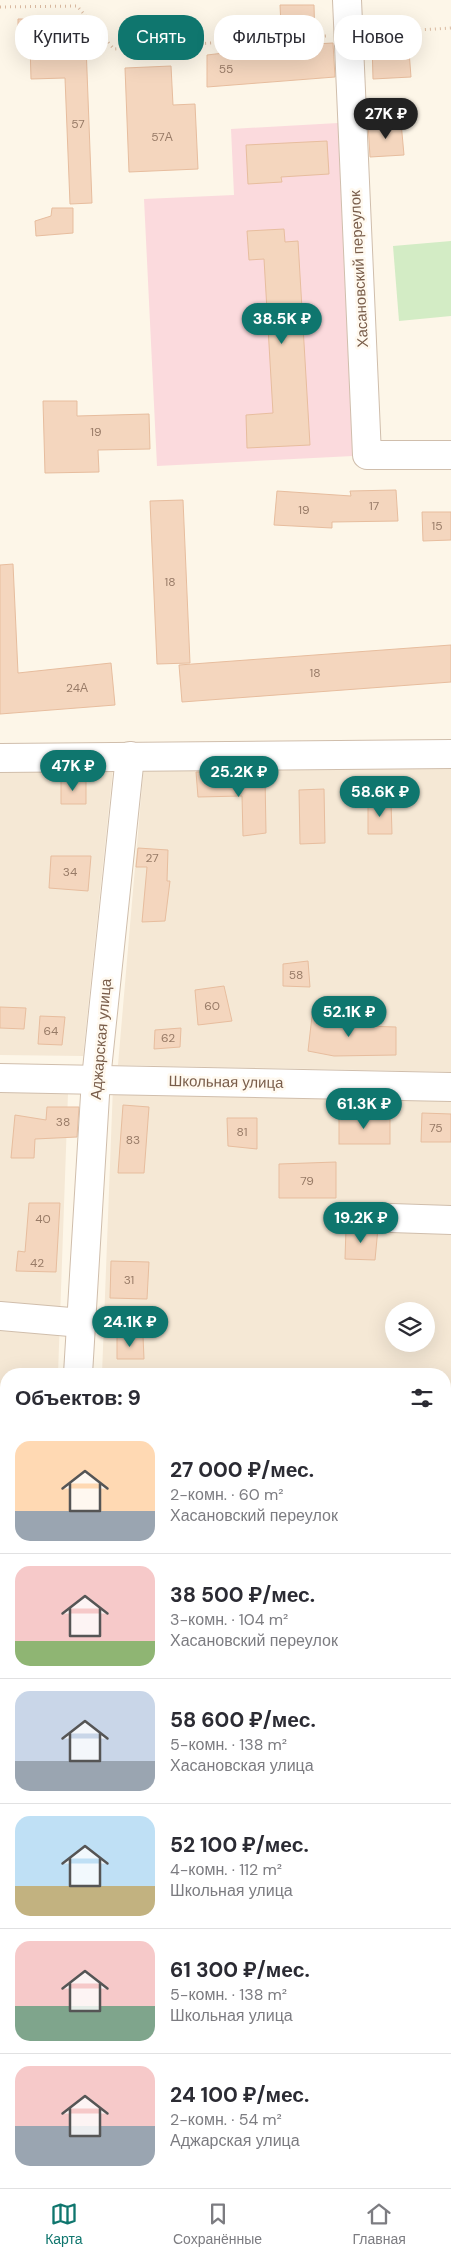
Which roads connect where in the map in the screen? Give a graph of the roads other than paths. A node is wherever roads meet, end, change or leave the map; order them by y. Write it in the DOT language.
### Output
graph roads {
  1 [pos="347,0"];
  2 [pos="451,455"];
  3 [pos="451,754"];
  4 [pos="130,756"];
  5 [pos="0,758"];
  6 [pos="0,1078"];
  7 [pos="96,1079"];
  8 [pos="451,1087"];
  9 [pos="391,1218"];
  10 [pos="451,1220"];
  11 [pos="0,1316"];
  12 [pos="82,1322"];
  13 [pos="78,1368"];
  1 -- 2 [label="street, Хасановский переулок"];
  3 -- 4 [label="street"];
  4 -- 5 [label="street"];
  4 -- 7 [label="street, Аджарская улица"];
  6 -- 7 [label="street, Школьная улица"];
  7 -- 8 [label="street, Школьная улица"];
  7 -- 12 [label="street, Аджарская улица"];
  9 -- 10 [label="street"];
  11 -- 12 [label="street"];
  12 -- 13 [label="street, Аджарская улица"];
}
